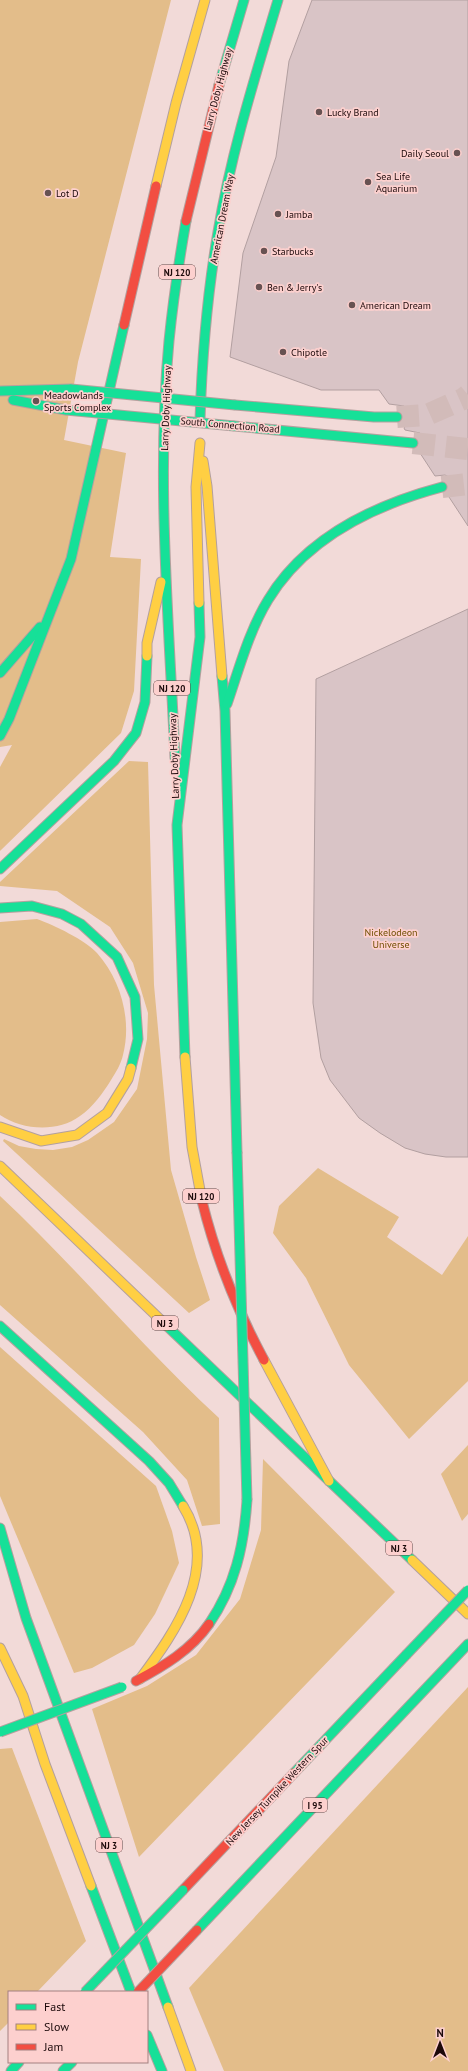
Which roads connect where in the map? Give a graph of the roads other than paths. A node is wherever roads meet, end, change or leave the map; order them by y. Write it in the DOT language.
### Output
graph roads {
  1 [pos="205,0"];
  2 [pos="244,0"];
  3 [pos="278,0"];
  4 [pos="0,391"];
  5 [pos="0,398"];
  6 [pos="397,417"];
  7 [pos="200,443"];
  8 [pos="413,443"];
  9 [pos="442,487"];
  10 [pos="167,552"];
  11 [pos="51,614"];
  12 [pos="0,673"];
  13 [pos="225,711"];
  14 [pos="0,736"];
  15 [pos="177,825"];
  16 [pos="0,869"];
  17 [pos="0,908"];
  18 [pos="0,1127"];
  19 [pos="0,1166"];
  20 [pos="0,1326"];
  21 [pos="329,1481"];
  22 [pos="0,1528"];
  23 [pos="3,1573"];
  24 [pos="468,1590"];
  25 [pos="468,1614"];
  26 [pos="26,1618"];
  27 [pos="468,1644"];
  28 [pos="0,1648"];
  29 [pos="140,1679"];
  30 [pos="14,1701"];
  31 [pos="0,1732"];
  32 [pos="45,1764"];
  33 [pos="87,1991"];
  34 [pos="131,1991"];
  35 [pos="139,1991"];
  36 [pos="148,2037"];
  37 [pos="18,2063"];
  38 [pos="71,2063"];
  39 [pos="10,2071"];
  40 [pos="63,2071"];
  41 [pos="162,2071"];
  42 [pos="191,2071"];
  1 -- 11 [label="main road"];
  2 -- 10 [label="main road, Larry Doby Highway / NJ 120"];
  3 -- 7 [label="main road, American Dream Way"];
  4 -- 6 [label="main road, South Connection Road, bridge"];
  5 -- 8 [label="main road, South Connection Road, bridge"];
  7 -- 13 [label="main road"];
  7 -- 15 [label="main road"];
  9 -- 13 [label="main road"];
  10 -- 15 [label="main road, Larry Doby Highway / NJ 120"];
  10 -- 16 [label="main road"];
  11 -- 12 [label="main road"];
  11 -- 14 [label="main road"];
  13 -- 29 [label="main road, bridge"];
  15 -- 21 [label="main road, NJ 120"];
  17 -- 18 [label="main road"];
  19 -- 21 [label="main road, NJ 3"];
  20 -- 29 [label="main road"];
  21 -- 25 [label="main road, NJ 3"];
  22 -- 26 [label="main road"];
  23 -- 26 [label="main road, NJ 3"];
  24 -- 33 [label="main road, New Jersey Turnpike Western Spur, bridge"];
  26 -- 42 [label="main road, NJ 3"];
  27 -- 35 [label="main road, I 95, bridge"];
  28 -- 32 [label="main road"];
  29 -- 31 [label="main road, bridge"];
  30 -- 32 [label="main road"];
  32 -- 34 [label="main road"];
  36 -- 41 [label="main road"];
  37 -- 39 [label="main road"];
  38 -- 40 [label="main road"];
}
